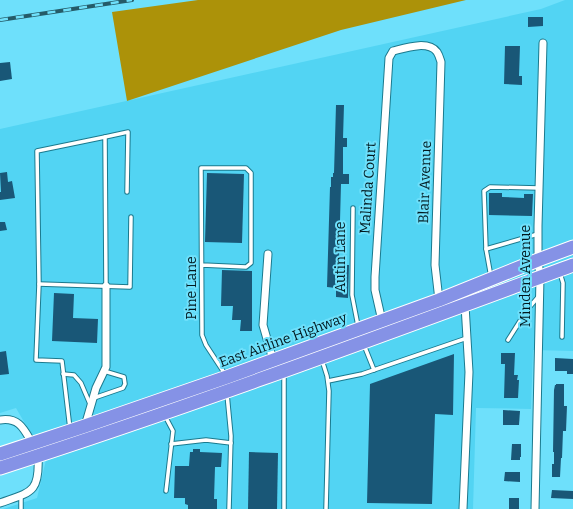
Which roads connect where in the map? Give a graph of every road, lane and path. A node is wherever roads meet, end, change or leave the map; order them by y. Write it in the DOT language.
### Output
graph roads {
  1 [pos="543,43"];
  2 [pos="390,57"];
  3 [pos="105,137"];
  4 [pos="539,188"];
  5 [pos="127,192"];
  6 [pos="353,208"];
  7 [pos="131,218"];
  8 [pos="538,234"];
  9 [pos="573,247"];
  10 [pos="486,249"];
  11 [pos="268,254"];
  12 [pos="538,260"];
  13 [pos="202,265"];
  14 [pos="573,265"];
  15 [pos="560,270"];
  16 [pos="540,277"];
  17 [pos="492,279"];
  18 [pos="39,284"];
  19 [pos="106,286"];
  20 [pos="539,295"];
  21 [pos="439,300"];
  22 [pos="465,305"];
  23 [pos="442,313"];
  24 [pos="382,321"];
  25 [pos="359,329"];
  26 [pos="562,337"];
  27 [pos="467,338"];
  28 [pos="508,340"];
  29 [pos="363,342"];
  30 [pos="321,357"];
  31 [pos="273,360"];
  32 [pos="374,370"];
  33 [pos="104,371"];
  34 [pos="284,371"];
  35 [pos="63,374"];
  36 [pos="227,377"];
  37 [pos="328,381"];
  38 [pos="227,392"];
  39 [pos="92,402"];
  40 [pos="153,402"];
  41 [pos="163,414"];
  42 [pos="0,420"];
  43 [pos="85,426"];
  44 [pos="70,431"];
  45 [pos="83,441"];
  46 [pos="32,443"];
  47 [pos="231,443"];
  48 [pos="171,444"];
  49 [pos="0,454"];
  50 [pos="38,456"];
  51 [pos="0,468"];
  52 [pos="166,491"];
  53 [pos="21,495"];
  54 [pos="0,503"];
  55 [pos="21,509"];
  56 [pos="229,509"];
  57 [pos="284,509"];
  58 [pos="326,509"];
  59 [pos="463,509"];
  60 [pos="534,509"];
  1 -- 4 [label="street, Minden Avenue"];
  2 -- 21 [label="street, Blair Avenue"];
  2 -- 24 [label="street, Malinda Court"];
  3 -- 5 [label="lane"];
  3 -- 18 [label="lane"];
  3 -- 19 [label="lane"];
  4 -- 8 [label="street, Minden Avenue"];
  4 -- 10 [label="lane"];
  6 -- 25 [label="lane, Autin Lane"];
  7 -- 19 [label="lane"];
  8 -- 10 [label="lane"];
  8 -- 12 [label="street, Minden Avenue"];
  9 -- 12 [label="highway, East Airline Highway"];
  10 -- 17 [label="lane"];
  11 -- 31 [label="street"];
  12 -- 16 [label="street, Minden Avenue"];
  12 -- 17 [label="highway, East Airline Highway"];
  13 -- 13 [label="lane, Pine Lane"];
  13 -- 36 [label="lane, Pine Lane"];
  14 -- 15 [label="highway, East Airline Highway"];
  15 -- 16 [label="highway, East Airline Highway"];
  15 -- 26 [label="lane"];
  16 -- 20 [label="street, Minden Avenue"];
  16 -- 22 [label="highway, East Airline Highway"];
  17 -- 21 [label="highway, East Airline Highway"];
  18 -- 19 [label="lane"];
  18 -- 35 [label="lane"];
  19 -- 33 [label="street"];
  20 -- 28 [label="lane"];
  20 -- 60 [label="street, Minden Avenue"];
  21 -- 23 [label="street, Blair Avenue"];
  21 -- 24 [label="highway, East Airline Highway"];
  22 -- 23 [label="highway, East Airline Highway"];
  22 -- 27 [label="street"];
  23 -- 29 [label="highway, East Airline Highway"];
  24 -- 25 [label="highway, East Airline Highway"];
  25 -- 31 [label="highway, East Airline Highway"];
  27 -- 32 [label="lane"];
  27 -- 59 [label="street"];
  29 -- 30 [label="highway, East Airline Highway"];
  29 -- 32 [label="lane"];
  30 -- 34 [label="highway, East Airline Highway"];
  30 -- 37 [label="lane"];
  31 -- 34 [label="street"];
  31 -- 36 [label="highway, East Airline Highway"];
  32 -- 37 [label="lane"];
  33 -- 39 [label="street"];
  33 -- 39 [label="lane"];
  34 -- 38 [label="highway, East Airline Highway"];
  34 -- 57 [label="lane"];
  35 -- 39 [label="lane"];
  35 -- 44 [label="lane"];
  36 -- 40 [label="highway, East Airline Highway"];
  37 -- 58 [label="lane"];
  38 -- 41 [label="highway, East Airline Highway"];
  38 -- 47 [label="lane"];
  39 -- 43 [label="street"];
  40 -- 41 [label="lane"];
  40 -- 43 [label="highway, East Airline Highway"];
  41 -- 45 [label="highway, East Airline Highway"];
  41 -- 48 [label="lane"];
  42 -- 46 [label="street"];
  43 -- 44 [label="highway, East Airline Highway"];
  43 -- 45 [label="street"];
  44 -- 46 [label="highway, East Airline Highway"];
  45 -- 50 [label="highway, East Airline Highway"];
  46 -- 49 [label="highway, East Airline Highway"];
  47 -- 48 [label="lane"];
  47 -- 56 [label="lane"];
  48 -- 52 [label="lane"];
  50 -- 51 [label="highway, East Airline Highway"];
  50 -- 53 [label="street"];
  53 -- 54 [label="street"];
  53 -- 55 [label="lane"];
}
